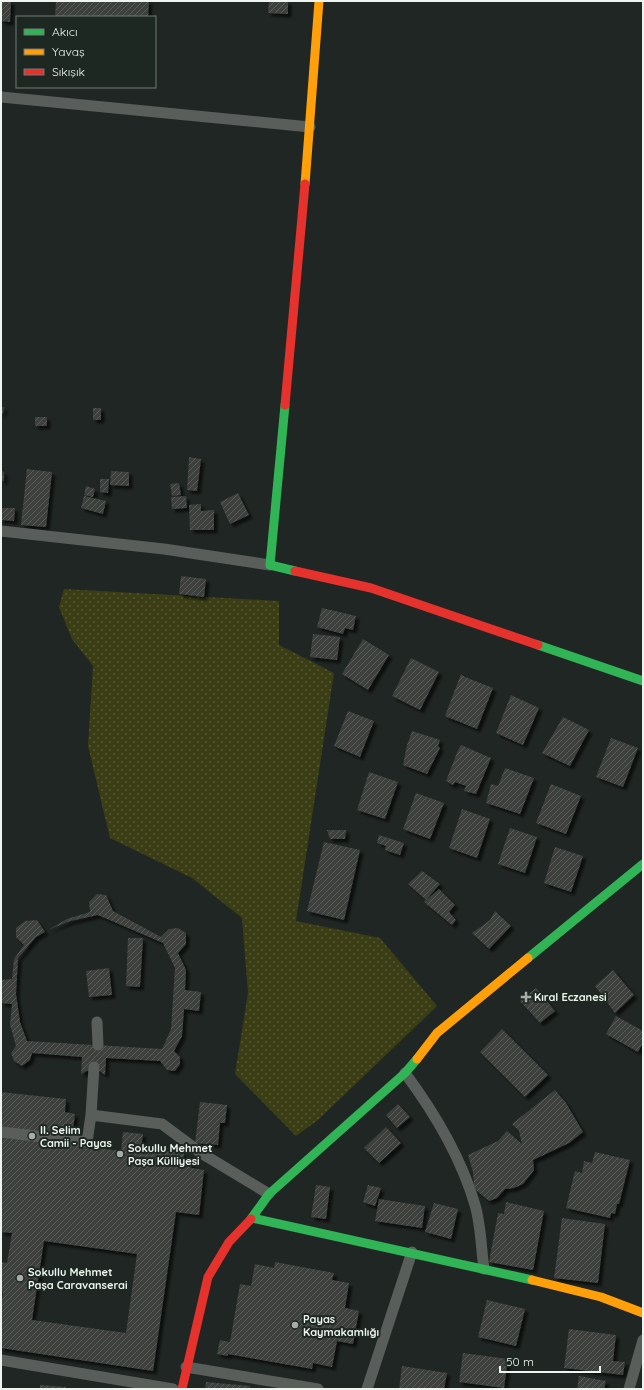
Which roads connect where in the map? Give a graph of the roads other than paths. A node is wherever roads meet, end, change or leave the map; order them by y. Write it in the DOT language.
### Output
graph roads {
  1 [pos="319,1"];
  2 [pos="1,97"];
  3 [pos="310,127"];
  4 [pos="1,531"];
  5 [pos="270,565"];
  6 [pos="643,681"];
  7 [pos="643,864"];
  8 [pos="97,1022"];
  9 [pos="98,1045"];
  10 [pos="94,1067"];
  11 [pos="405,1072"];
  12 [pos="91,1115"];
  13 [pos="1,1132"];
  14 [pos="269,1194"];
  15 [pos="252,1218"];
  16 [pos="412,1252"];
  17 [pos="484,1268"];
  18 [pos="643,1313"];
  19 [pos="643,1340"];
  20 [pos="1,1360"];
  21 [pos="186,1367"];
  22 [pos="173,1389"];
  23 [pos="182,1389"];
  24 [pos="318,1389"];
  25 [pos="367,1389"];
  26 [pos="629,1389"];
  1 -- 3 [label="street"];
  2 -- 3 [label="street"];
  3 -- 5 [label="street"];
  4 -- 5 [label="street"];
  5 -- 6 [label="street"];
  7 -- 11 [label="street"];
  8 -- 9 [label="street"];
  10 -- 12 [label="street"];
  11 -- 14 [label="street"];
  11 -- 17 [label="street"];
  12 -- 13 [label="street"];
  12 -- 14 [label="street"];
  14 -- 15 [label="street"];
  15 -- 16 [label="street"];
  15 -- 21 [label="street"];
  16 -- 17 [label="street"];
  16 -- 25 [label="street"];
  17 -- 18 [label="street"];
  19 -- 26 [label="street"];
  20 -- 22 [label="street"];
  21 -- 23 [label="street"];
  21 -- 24 [label="street"];
}
